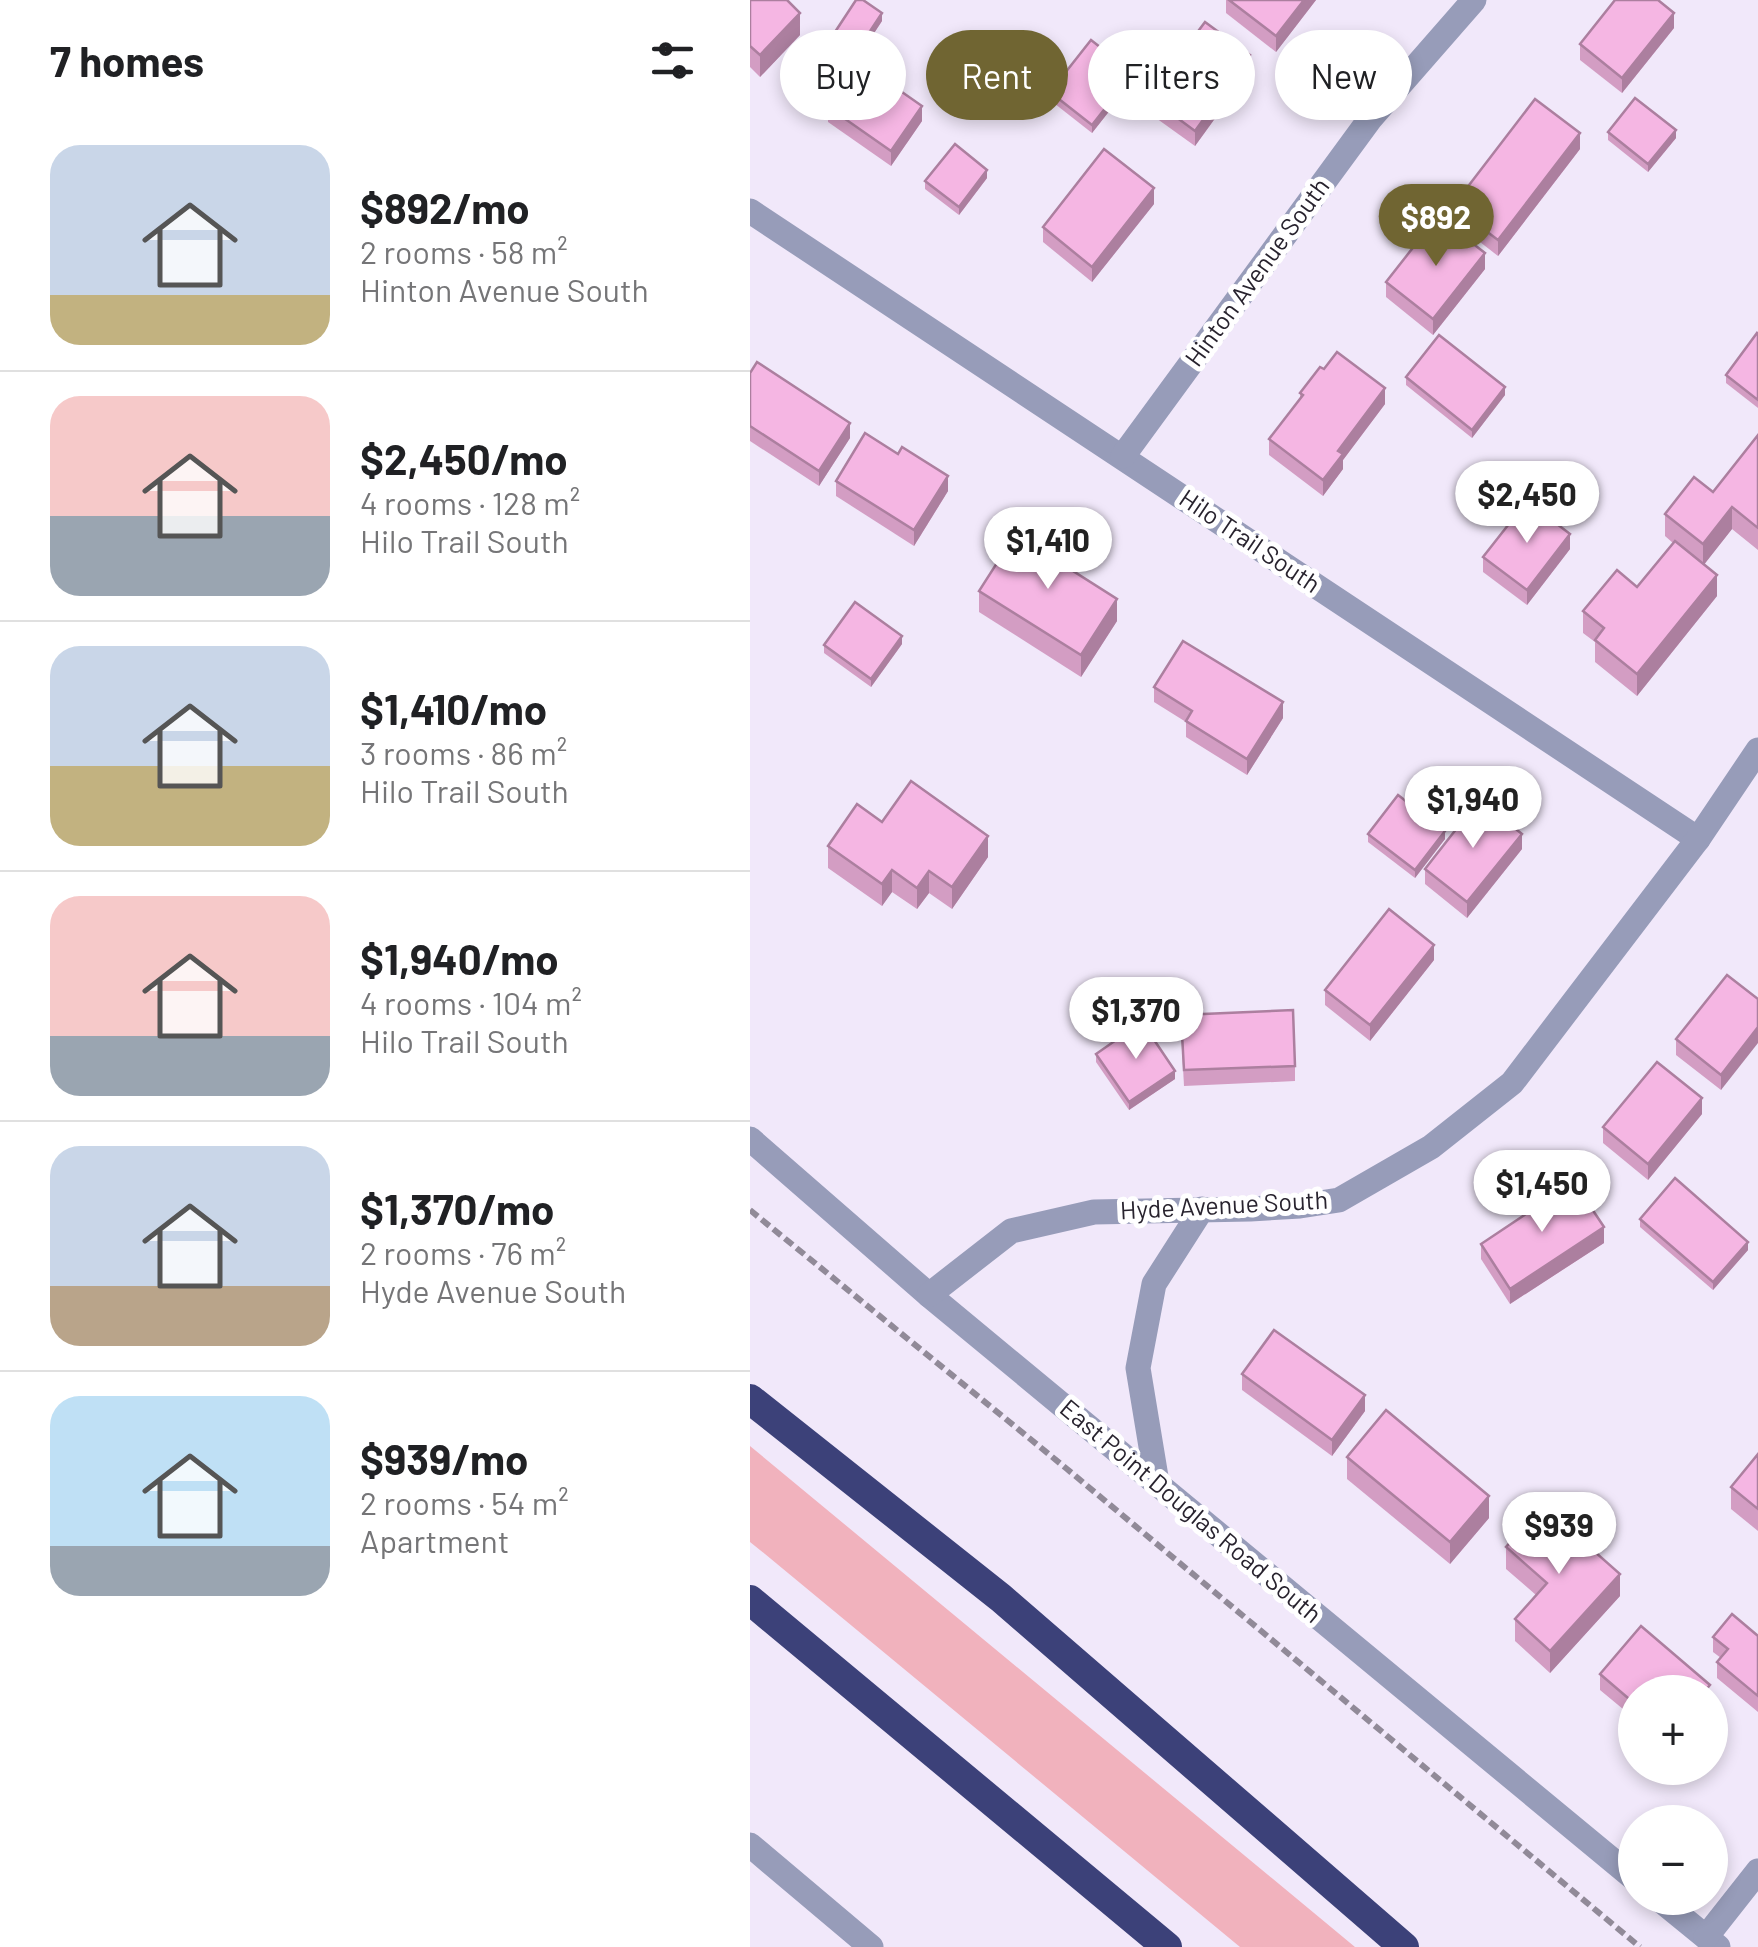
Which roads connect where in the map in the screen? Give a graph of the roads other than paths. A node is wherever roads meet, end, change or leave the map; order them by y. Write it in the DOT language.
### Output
graph roads {
  1 [pos="1474,0"];
  2 [pos="750,211"];
  3 [pos="1122,456"];
  4 [pos="1758,750"];
  5 [pos="1698,840"];
  6 [pos="750,1139"];
  7 [pos="1202,1209"];
  8 [pos="930,1295"];
  9 [pos="750,1399"];
  10 [pos="1157,1483"];
  11 [pos="750,1600"];
  12 [pos="750,1845"];
  13 [pos="1618,1865"];
  14 [pos="1758,1870"];
  15 [pos="1679,1915"];
  16 [pos="1712,1942"];
  17 [pos="871,1947"];
  18 [pos="1167,1947"];
  19 [pos="1404,1947"];
  1 -- 3 [label="street, Hinton Avenue South"];
  2 -- 3 [label="street, Hilo Trail South"];
  3 -- 5 [label="street, Hilo Trail South"];
  4 -- 5 [label="street, Hyde Avenue South"];
  5 -- 7 [label="street, Hyde Avenue South"];
  6 -- 8 [label="street, East Point Douglas Road South"];
  7 -- 8 [label="street, Hyde Avenue South"];
  7 -- 10 [label="street"];
  8 -- 10 [label="street, East Point Douglas Road South"];
  9 -- 19 [label="highway"];
  10 -- 13 [label="street, East Point Douglas Road South"];
  11 -- 18 [label="highway"];
  12 -- 17 [label="street"];
  14 -- 16 [label="street"];
  15 -- 16 [label="street"];
}
